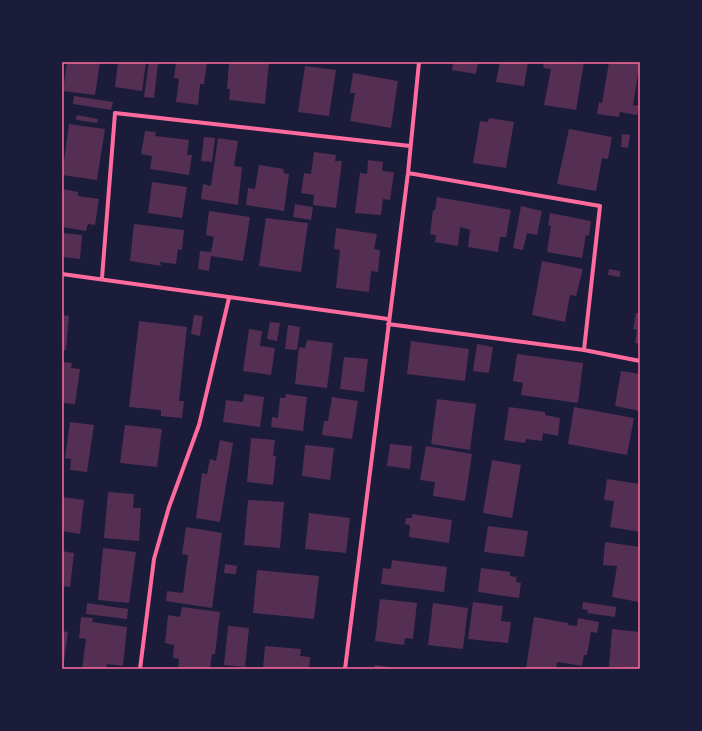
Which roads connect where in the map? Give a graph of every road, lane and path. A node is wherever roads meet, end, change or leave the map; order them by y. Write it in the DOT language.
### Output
graph roads {
  1 [pos="419,62"];
  2 [pos="410,146"];
  3 [pos="408,173"];
  4 [pos="62,274"];
  5 [pos="102,278"];
  6 [pos="229,298"];
  7 [pos="388,322"];
  8 [pos="584,350"];
  9 [pos="640,361"];
  10 [pos="140,669"];
  11 [pos="345,669"];
  1 -- 2 [label="street"];
  2 -- 3 [label="street"];
  2 -- 5 [label="street"];
  3 -- 7 [label="street"];
  3 -- 8 [label="street"];
  4 -- 5 [label="street"];
  5 -- 6 [label="street"];
  6 -- 7 [label="street"];
  6 -- 10 [label="street"];
  7 -- 8 [label="street"];
  7 -- 11 [label="street"];
  8 -- 9 [label="street"];
}
